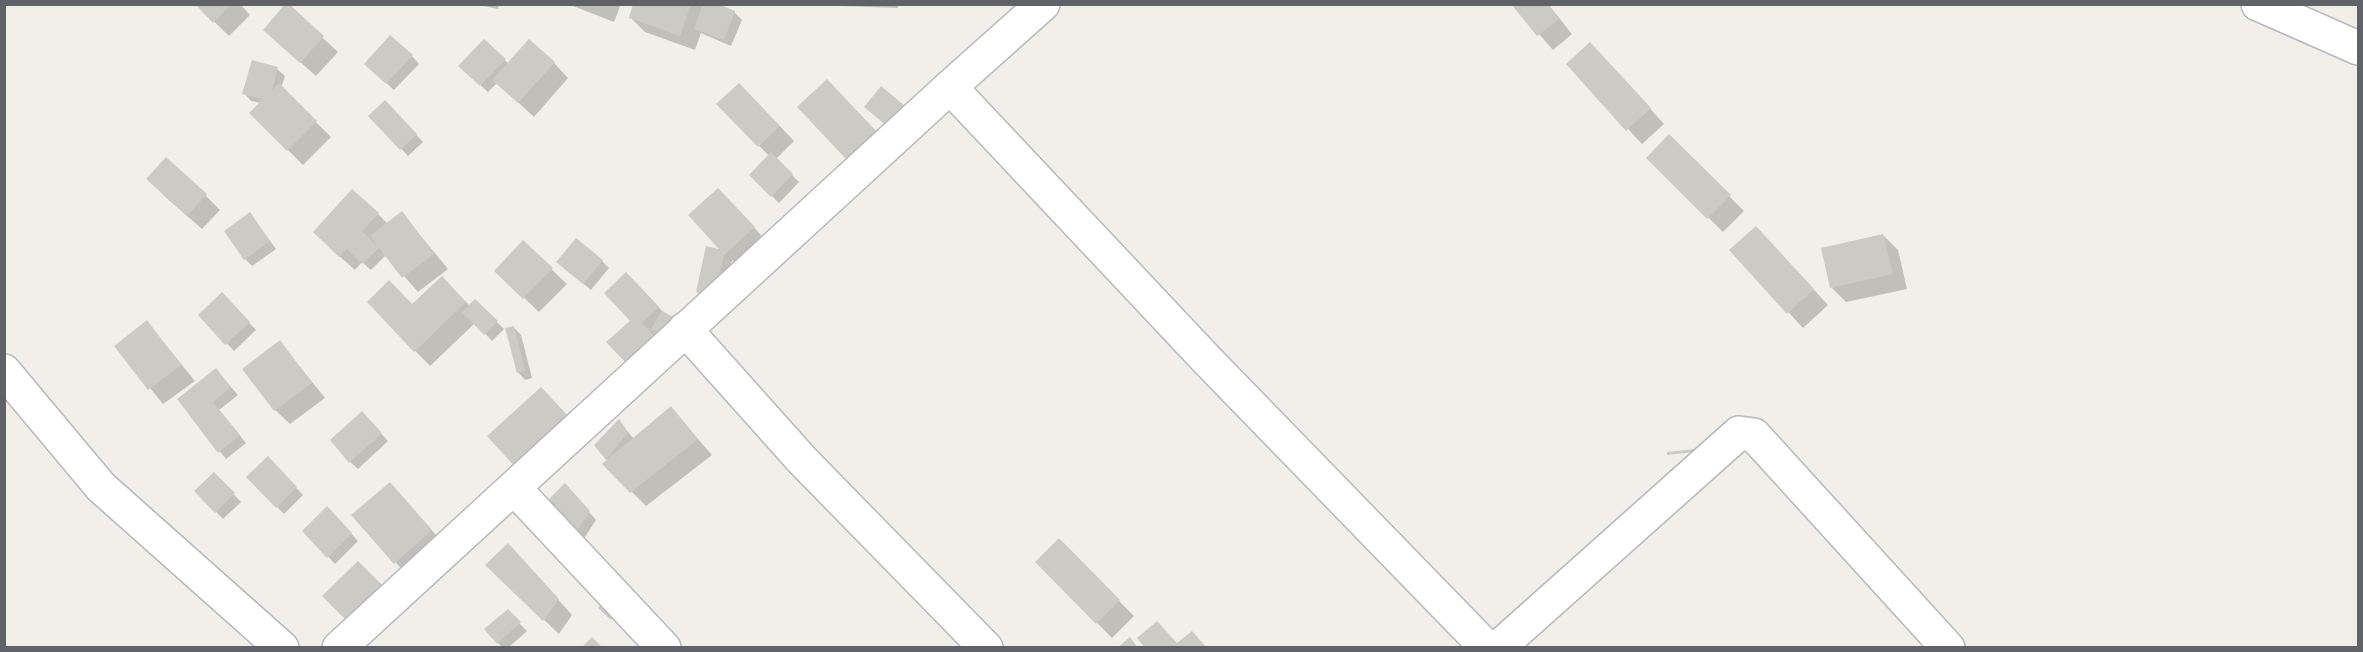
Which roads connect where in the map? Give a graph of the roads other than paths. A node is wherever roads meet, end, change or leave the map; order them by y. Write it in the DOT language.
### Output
graph roads {
  1 [pos="1043,4"];
  2 [pos="2258,4"];
  3 [pos="2358,48"];
  4 [pos="950,87"];
  5 [pos="686,329"];
  6 [pos="4,371"];
  7 [pos="514,488"];
  8 [pos="282,648"];
  9 [pos="339,648"];
  10 [pos="664,648"];
  11 [pos="986,648"];
  12 [pos="1487,648"];
  13 [pos="1498,648"];
  14 [pos="1948,648"];
  1 -- 4 [label="street"];
  2 -- 3 [label="street"];
  4 -- 5 [label="street"];
  4 -- 12 [label="street"];
  5 -- 7 [label="street"];
  5 -- 11 [label="street"];
  6 -- 8 [label="street"];
  7 -- 9 [label="street"];
  7 -- 10 [label="street"];
  13 -- 14 [label="street"];
}
